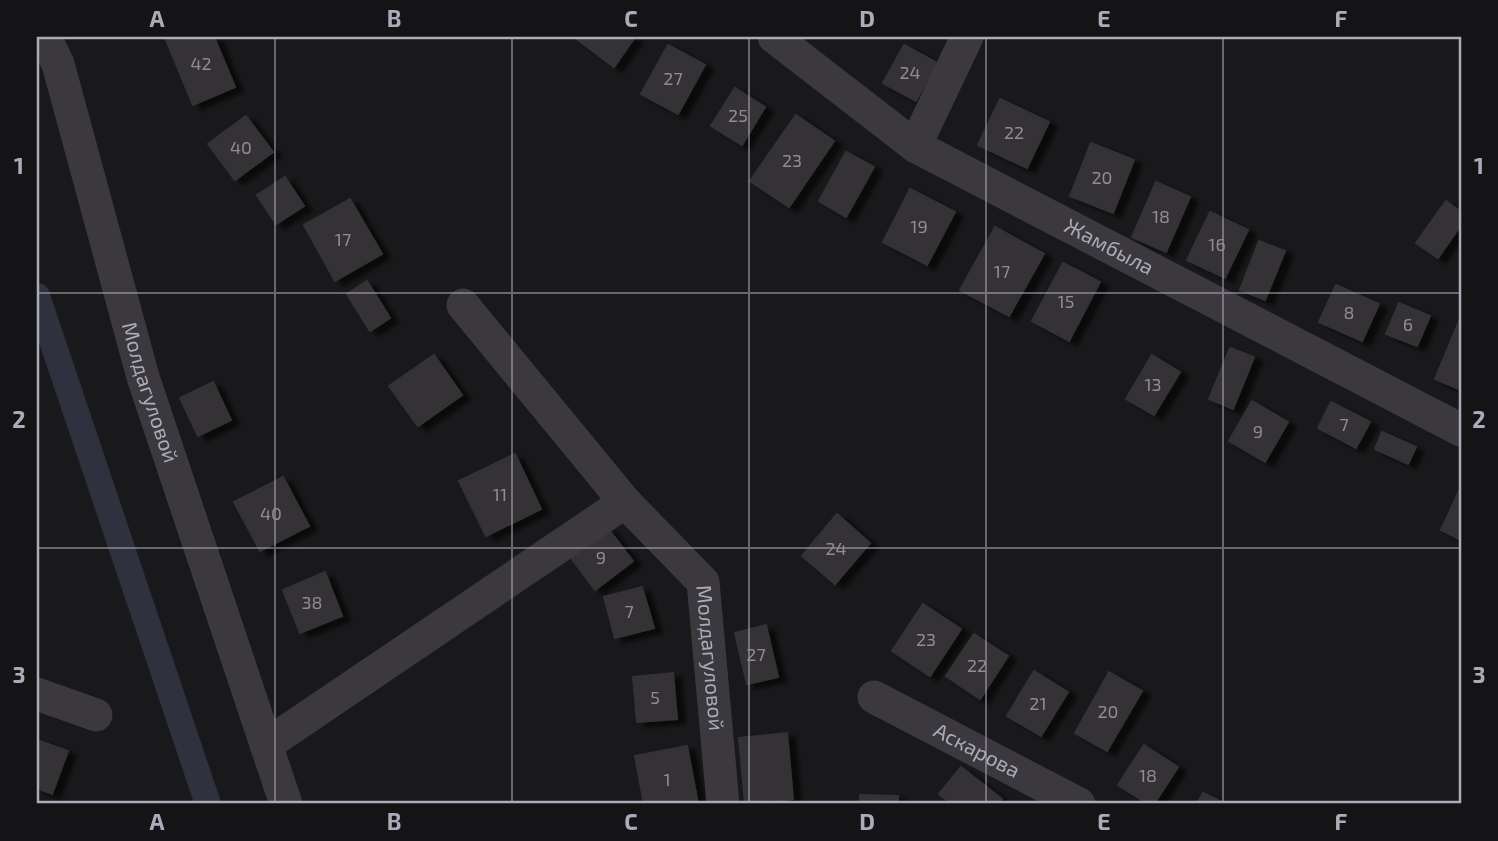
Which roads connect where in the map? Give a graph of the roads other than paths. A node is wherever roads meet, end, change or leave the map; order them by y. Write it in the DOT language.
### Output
graph roads {
  1 [pos="46,37"];
  2 [pos="774,37"];
  3 [pos="967,37"];
  4 [pos="915,146"];
  5 [pos="463,305"];
  6 [pos="1461,430"];
  7 [pos="625,502"];
  8 [pos="37,694"];
  9 [pos="874,697"];
  10 [pos="96,715"];
  11 [pos="266,745"];
  12 [pos="286,804"];
  13 [pos="723,804"];
  14 [pos="1079,804"];
  1 -- 11 [label="street, Молдагуловой"];
  2 -- 4 [label="street, Жамбыла"];
  3 -- 4 [label="street"];
  4 -- 6 [label="street, Жамбыла"];
  5 -- 7 [label="street, Молдагуловой"];
  7 -- 11 [label="street"];
  7 -- 13 [label="street, Молдагуловой"];
  8 -- 10 [label="street"];
  9 -- 14 [label="street, Аскарова"];
  11 -- 12 [label="street, Молдагуловой"];
}
